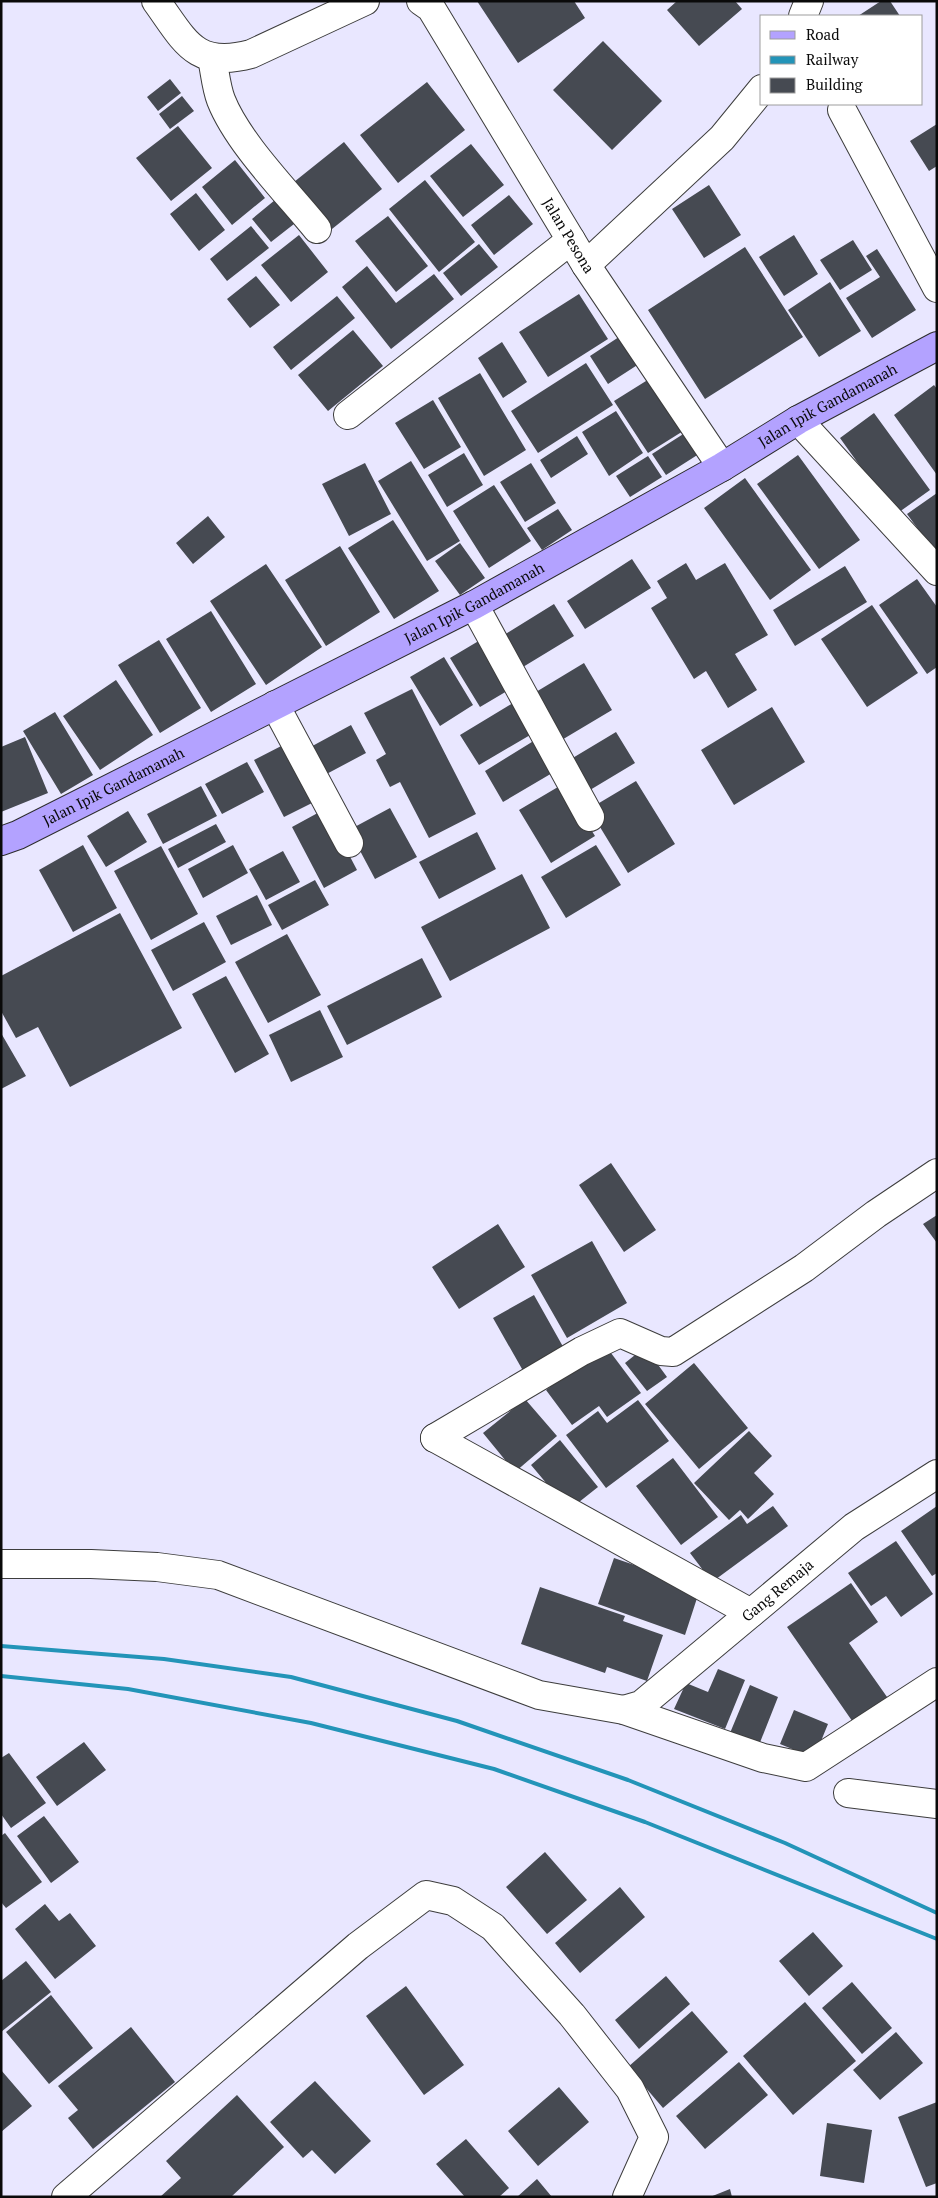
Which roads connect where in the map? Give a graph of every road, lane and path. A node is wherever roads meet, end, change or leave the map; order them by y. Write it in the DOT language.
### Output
graph roads {
  1 [pos="156,1"];
  2 [pos="365,1"];
  3 [pos="421,1"];
  4 [pos="809,1"];
  5 [pos="803,15"];
  6 [pos="212,58"];
  7 [pos="760,90"];
  8 [pos="842,110"];
  9 [pos="317,229"];
  10 [pos="571,240"];
  11 [pos="586,266"];
  12 [pos="937,288"];
  13 [pos="937,346"];
  14 [pos="348,415"];
  15 [pos="798,420"];
  16 [pos="722,466"];
  17 [pos="937,570"];
  18 [pos="474,605"];
  19 [pos="275,705"];
  20 [pos="590,817"];
  21 [pos="1,842"];
  22 [pos="349,843"];
  23 [pos="937,1174"];
  24 [pos="937,1474"];
  25 [pos="1,1564"];
  26 [pos="751,1613"];
  27 [pos="937,1682"];
  28 [pos="624,1710"];
  29 [pos="848,1793"];
  30 [pos="937,1804"];
  31 [pos="66,2197"];
  32 [pos="627,2197"];
  1 -- 6 [label="street"];
  2 -- 6 [label="street"];
  3 -- 10 [label="street, Jalan Pesona"];
  4 -- 5 [label="street"];
  6 -- 9 [label="street"];
  7 -- 11 [label="street"];
  8 -- 12 [label="street"];
  10 -- 11 [label="street, Jalan Pesona"];
  10 -- 14 [label="street"];
  11 -- 16 [label="street, Jalan Pesona"];
  13 -- 15 [label="street, Jalan Ipik Gandamanah"];
  15 -- 16 [label="street, Jalan Ipik Gandamanah"];
  15 -- 17 [label="street"];
  16 -- 18 [label="street, Jalan Ipik Gandamanah"];
  18 -- 19 [label="street, Jalan Ipik Gandamanah"];
  18 -- 20 [label="street"];
  19 -- 21 [label="street, Jalan Ipik Gandamanah"];
  19 -- 22 [label="street"];
  23 -- 26 [label="street"];
  24 -- 26 [label="street, Gang Remaja"];
  25 -- 28 [label="street"];
  26 -- 28 [label="street, Gang Remaja"];
  27 -- 28 [label="street"];
  29 -- 30 [label="street"];
  31 -- 32 [label="street"];
}
